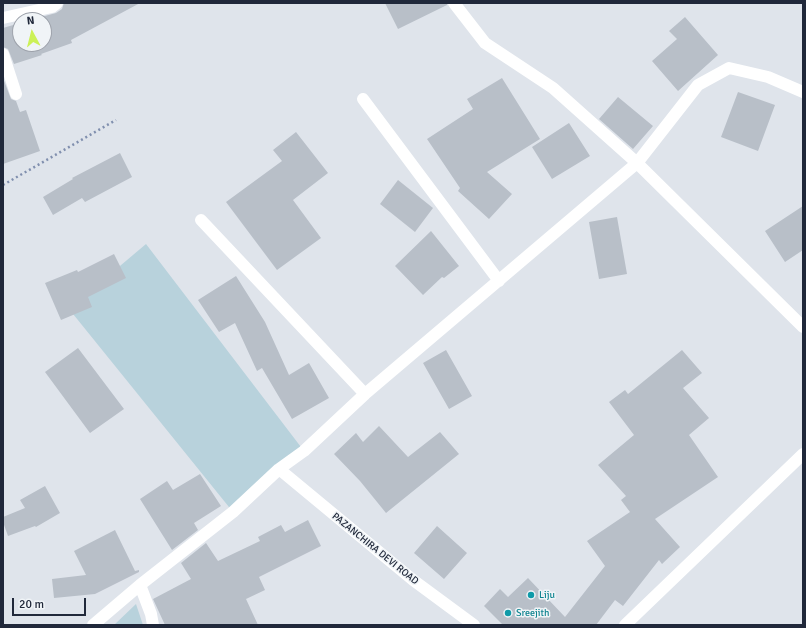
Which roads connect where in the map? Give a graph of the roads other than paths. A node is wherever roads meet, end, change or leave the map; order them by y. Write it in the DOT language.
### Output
graph roads {
  1 [pos="57,3"];
  2 [pos="454,3"];
  3 [pos="3,18"];
  4 [pos="3,54"];
  5 [pos="803,92"];
  6 [pos="16,94"];
  7 [pos="363,99"];
  8 [pos="637,163"];
  9 [pos="201,220"];
  10 [pos="498,281"];
  11 [pos="803,327"];
  12 [pos="365,394"];
  13 [pos="803,454"];
  14 [pos="279,469"];
  15 [pos="140,585"];
  16 [pos="93,625"];
  17 [pos="153,625"];
  18 [pos="474,625"];
  19 [pos="625,625"];
  1 -- 3 [label="street"];
  2 -- 8 [label="street"];
  4 -- 6 [label="street"];
  5 -- 8 [label="street"];
  7 -- 10 [label="street"];
  8 -- 10 [label="street"];
  8 -- 11 [label="street"];
  9 -- 12 [label="street"];
  10 -- 12 [label="street"];
  12 -- 14 [label="street"];
  13 -- 19 [label="street"];
  14 -- 15 [label="street"];
  14 -- 18 [label="street, PAZANCHIRA DEVI ROAD"];
  15 -- 16 [label="street"];
  15 -- 17 [label="street"];
}
